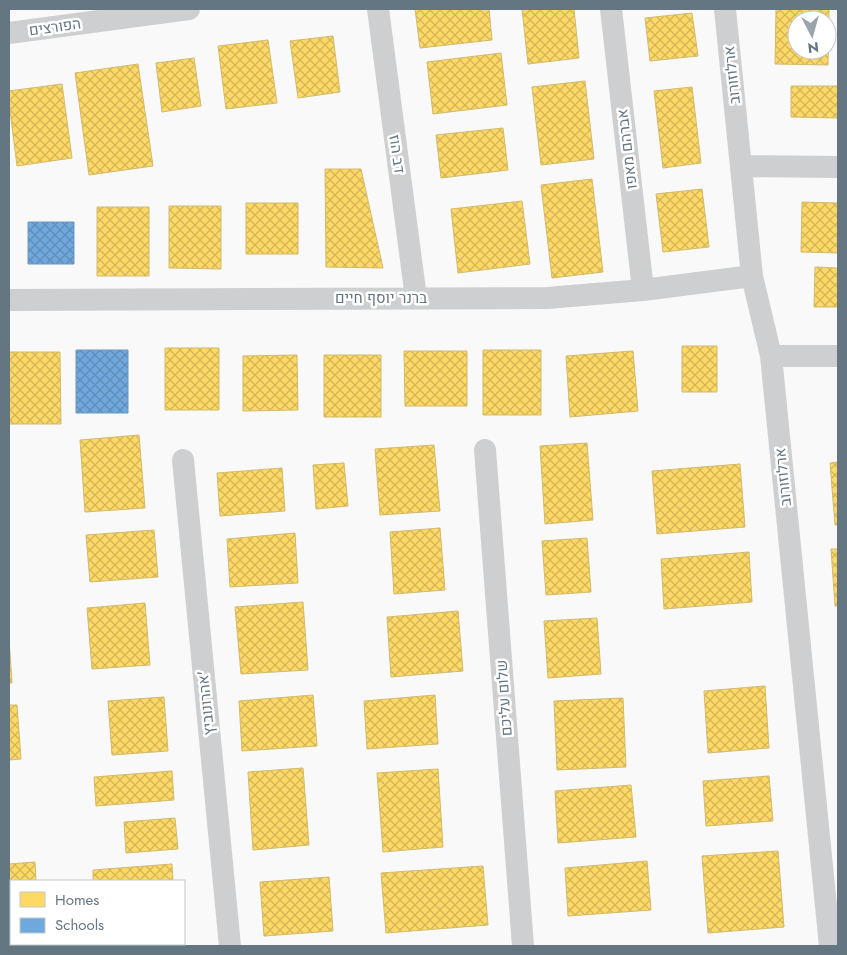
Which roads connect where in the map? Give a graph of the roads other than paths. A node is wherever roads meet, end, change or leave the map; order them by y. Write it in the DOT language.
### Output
graph roads {
  1 [pos="189,9"];
  2 [pos="378,9"];
  3 [pos="611,9"];
  4 [pos="725,9"];
  5 [pos="117,14"];
  6 [pos="9,33"];
  7 [pos="742,166"];
  8 [pos="838,166"];
  9 [pos="752,276"];
  10 [pos="643,290"];
  11 [pos="416,298"];
  12 [pos="9,300"];
  13 [pos="771,356"];
  14 [pos="838,356"];
  15 [pos="485,450"];
  16 [pos="183,460"];
  17 [pos="230,946"];
  18 [pos="523,946"];
  19 [pos="830,946"];
  1 -- 5 [label="street, הפורצים"];
  2 -- 11 [label="street, דב הוז"];
  3 -- 10 [label="street, אברהם מאפו"];
  4 -- 7 [label="street, ארלוזורוב"];
  5 -- 6 [label="street, הפורצים"];
  7 -- 8 [label="street"];
  7 -- 9 [label="street, ארלוזורוב"];
  9 -- 10 [label="street, ברנר יוסף חיים"];
  9 -- 13 [label="street, ארלוזורוב"];
  10 -- 11 [label="street, ברנר יוסף חיים"];
  11 -- 12 [label="street, ברנר יוסף חיים"];
  13 -- 14 [label="street"];
  13 -- 19 [label="street, ארלוזורוב"];
  15 -- 18 [label="street, שלום עליכם"];
  16 -- 17 [label="street, אהרונוביץ'"];
}
